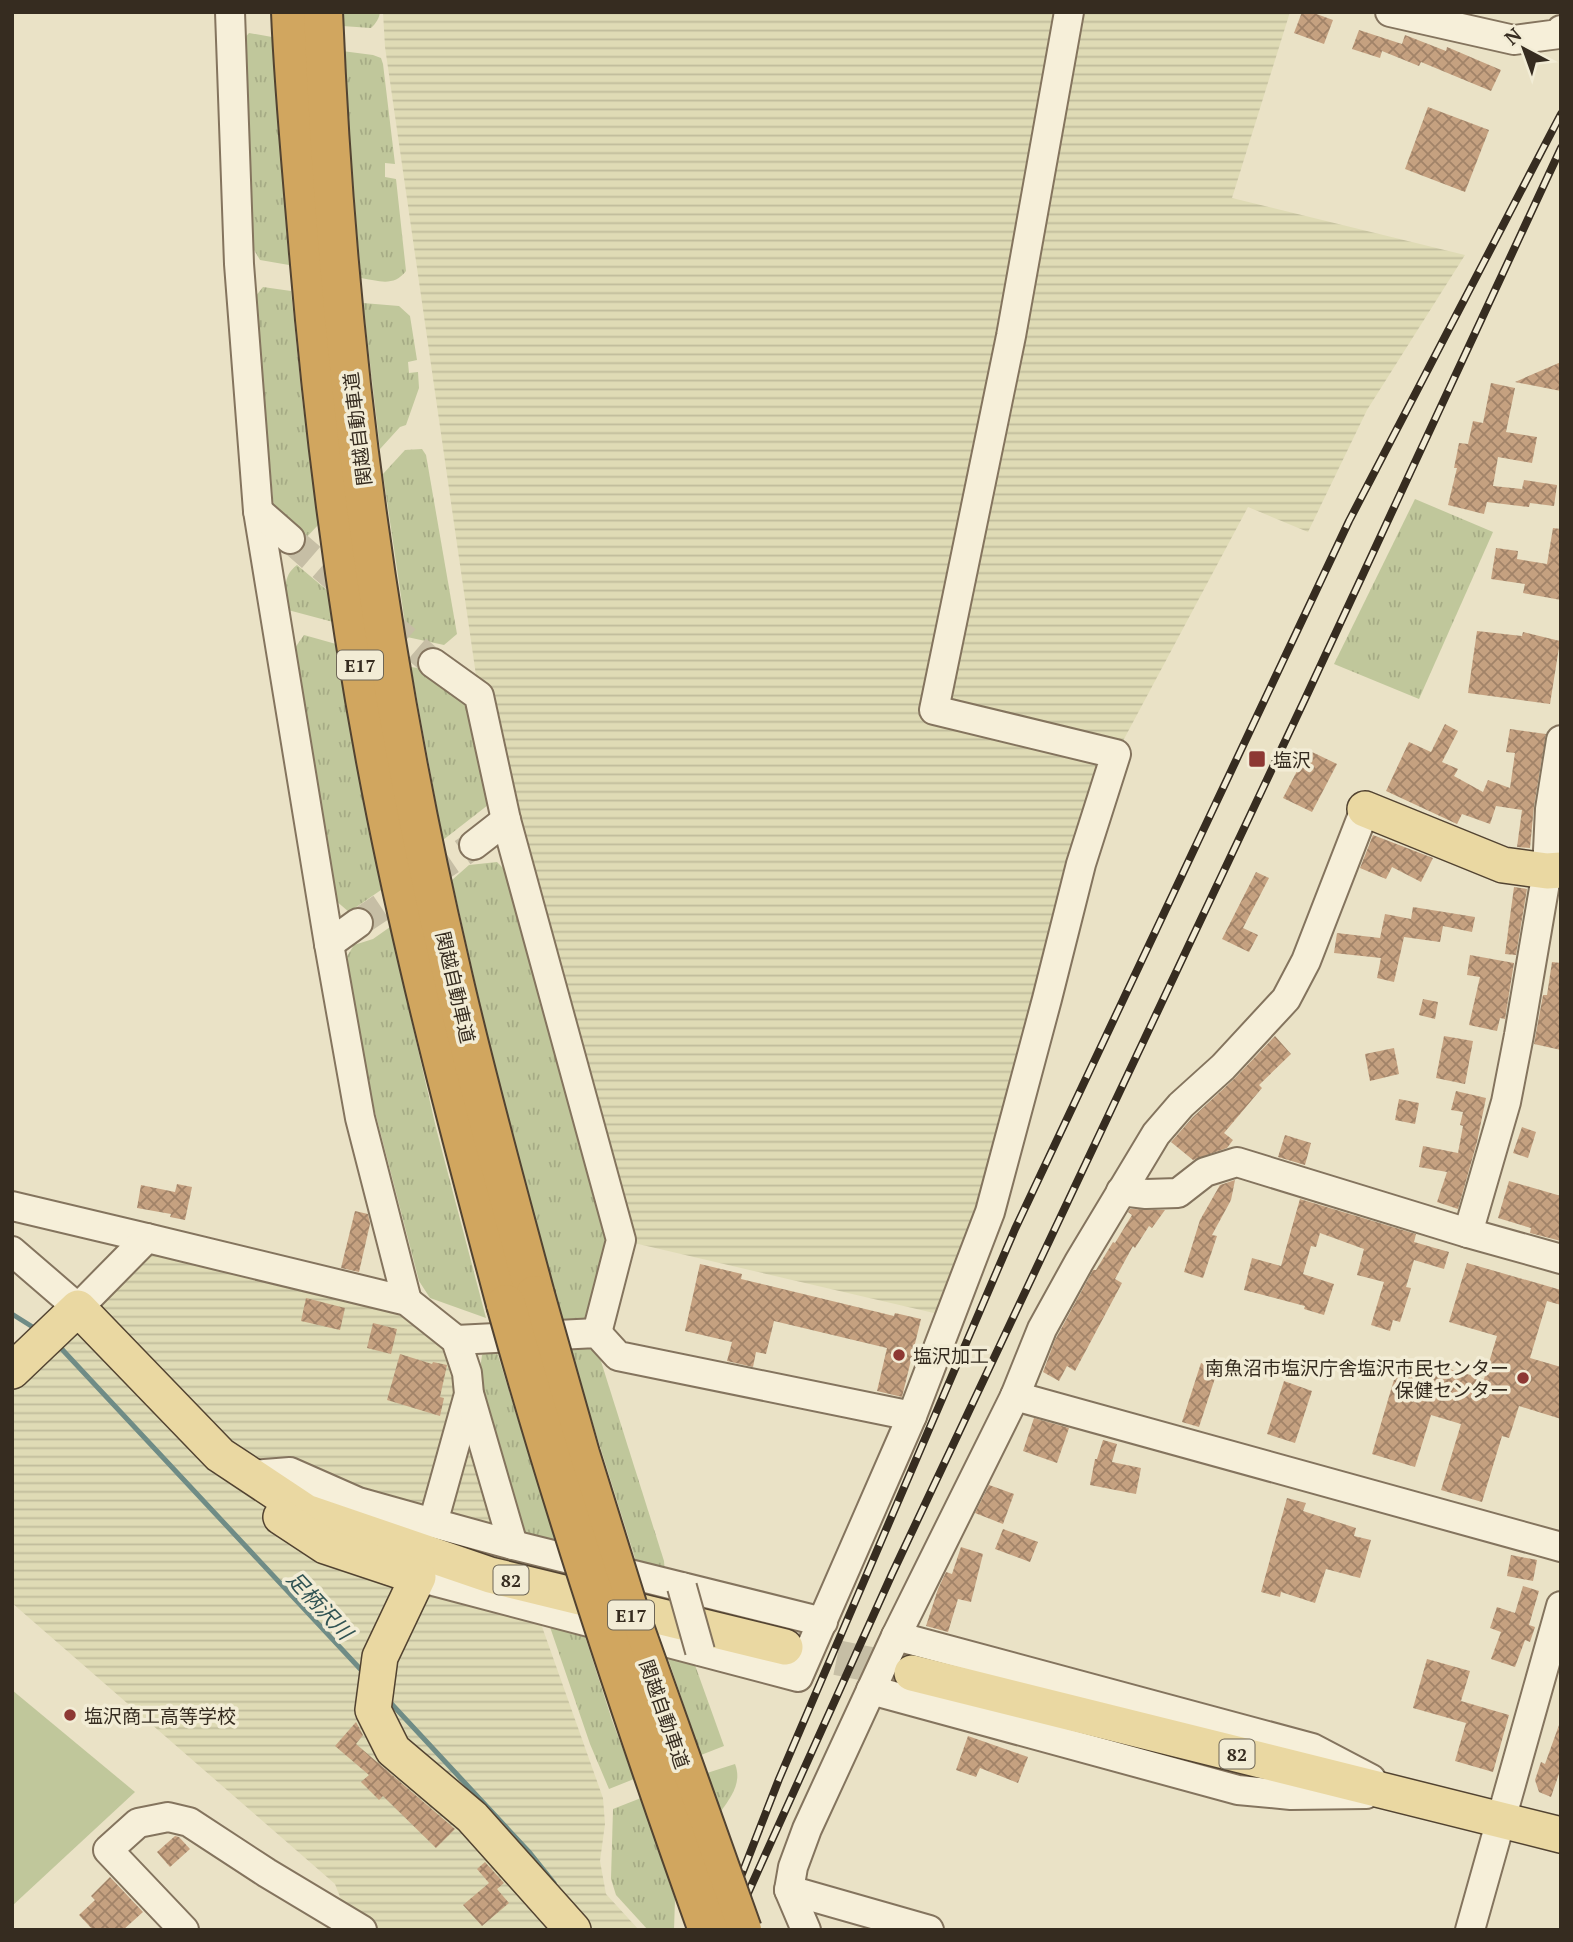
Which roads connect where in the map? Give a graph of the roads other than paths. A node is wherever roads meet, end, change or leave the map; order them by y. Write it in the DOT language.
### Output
graph roads {
  1 [pos="230,12"];
  2 [pos="291,12"];
  3 [pos="323,12"];
  4 [pos="1069,12"];
  5 [pos="1390,12"];
  6 [pos="1561,30"];
  7 [pos="258,511"];
  8 [pos="290,539"];
  9 [pos="433,663"];
  10 [pos="1561,740"];
  11 [pos="1365,809"];
  12 [pos="506,820"];
  13 [pos="474,845"];
  14 [pos="1554,870"];
  15 [pos="358,923"];
  16 [pos="328,944"];
  17 [pos="1122,1191"];
  18 [pos="12,1206"];
  19 [pos="1468,1233"];
  20 [pos="148,1238"];
  21 [pos="12,1251"];
  22 [pos="1561,1259"];
  23 [pos="521,1300"];
  24 [pos="407,1301"];
  25 [pos="79,1308"];
  26 [pos="597,1333"];
  27 [pos="456,1340"];
  28 [pos="12,1371"];
  29 [pos="469,1394"];
  30 [pos="1015,1396"];
  31 [pos="912,1416"];
  32 [pos="251,1475"];
  33 [pos="433,1523"];
  34 [pos="513,1545"];
  35 [pos="1561,1547"];
  36 [pos="418,1577"];
  37 [pos="681,1587"];
  38 [pos="1561,1606"];
  39 [pos="822,1622"];
  40 [pos="896,1636"];
  41 [pos="785,1647"];
  42 [pos="700,1651"];
  43 [pos="912,1673"];
  44 [pos="872,1690"];
  45 [pos="1400,1794"];
  46 [pos="1501,1820"];
  47 [pos="1561,1835"];
  48 [pos="789,1890"];
  49 [pos="184,1930"];
  50 [pos="362,1930"];
  51 [pos="573,1930"];
  52 [pos="708,1930"];
  53 [pos="741,1930"];
  54 [pos="806,1930"];
  55 [pos="929,1930"];
  56 [pos="1470,1930"];
  1 -- 7 [label="street"];
  2 -- 23 [label="highway, 関越自動車道 / E17"];
  3 -- 23 [label="highway, 関越自動車道 / E17"];
  4 -- 31 [label="street"];
  5 -- 6 [label="street"];
  7 -- 8 [label="street"];
  7 -- 16 [label="street"];
  9 -- 12 [label="street"];
  10 -- 14 [label="street"];
  11 -- 14 [label="main road"];
  11 -- 17 [label="street"];
  12 -- 13 [label="street"];
  12 -- 26 [label="street"];
  14 -- 19 [label="street"];
  15 -- 16 [label="street"];
  16 -- 24 [label="street"];
  17 -- 19 [label="street"];
  17 -- 30 [label="street"];
  18 -- 20 [label="street"];
  19 -- 22 [label="street"];
  20 -- 24 [label="street"];
  20 -- 25 [label="street"];
  21 -- 25 [label="street"];
  23 -- 52 [label="highway, 関越自動車道 / E17, bridge"];
  23 -- 53 [label="highway, 関越自動車道 / E17, bridge"];
  24 -- 27 [label="street"];
  25 -- 28 [label="main road"];
  25 -- 32 [label="main road, 82"];
  26 -- 27 [label="street"];
  26 -- 31 [label="street"];
  27 -- 29 [label="street"];
  29 -- 33 [label="street"];
  29 -- 34 [label="street"];
  30 -- 35 [label="street"];
  30 -- 40 [label="street"];
  31 -- 39 [label="street"];
  32 -- 33 [label="street"];
  32 -- 36 [label="main road"];
  32 -- 41 [label="main road, 82"];
  33 -- 34 [label="street"];
  34 -- 37 [label="street"];
  36 -- 42 [label="street"];
  36 -- 51 [label="main road"];
  37 -- 39 [label="street"];
  37 -- 42 [label="street, bridge"];
  38 -- 46 [label="street"];
  39 -- 42 [label="street"];
  40 -- 44 [label="street"];
  40 -- 45 [label="street"];
  43 -- 45 [label="main road, 82"];
  44 -- 45 [label="street"];
  44 -- 48 [label="street"];
  45 -- 46 [label="main road, 82"];
  46 -- 47 [label="main road, 82"];
  46 -- 56 [label="street"];
  48 -- 54 [label="street"];
  48 -- 55 [label="street"];
  49 -- 50 [label="street"];
}
